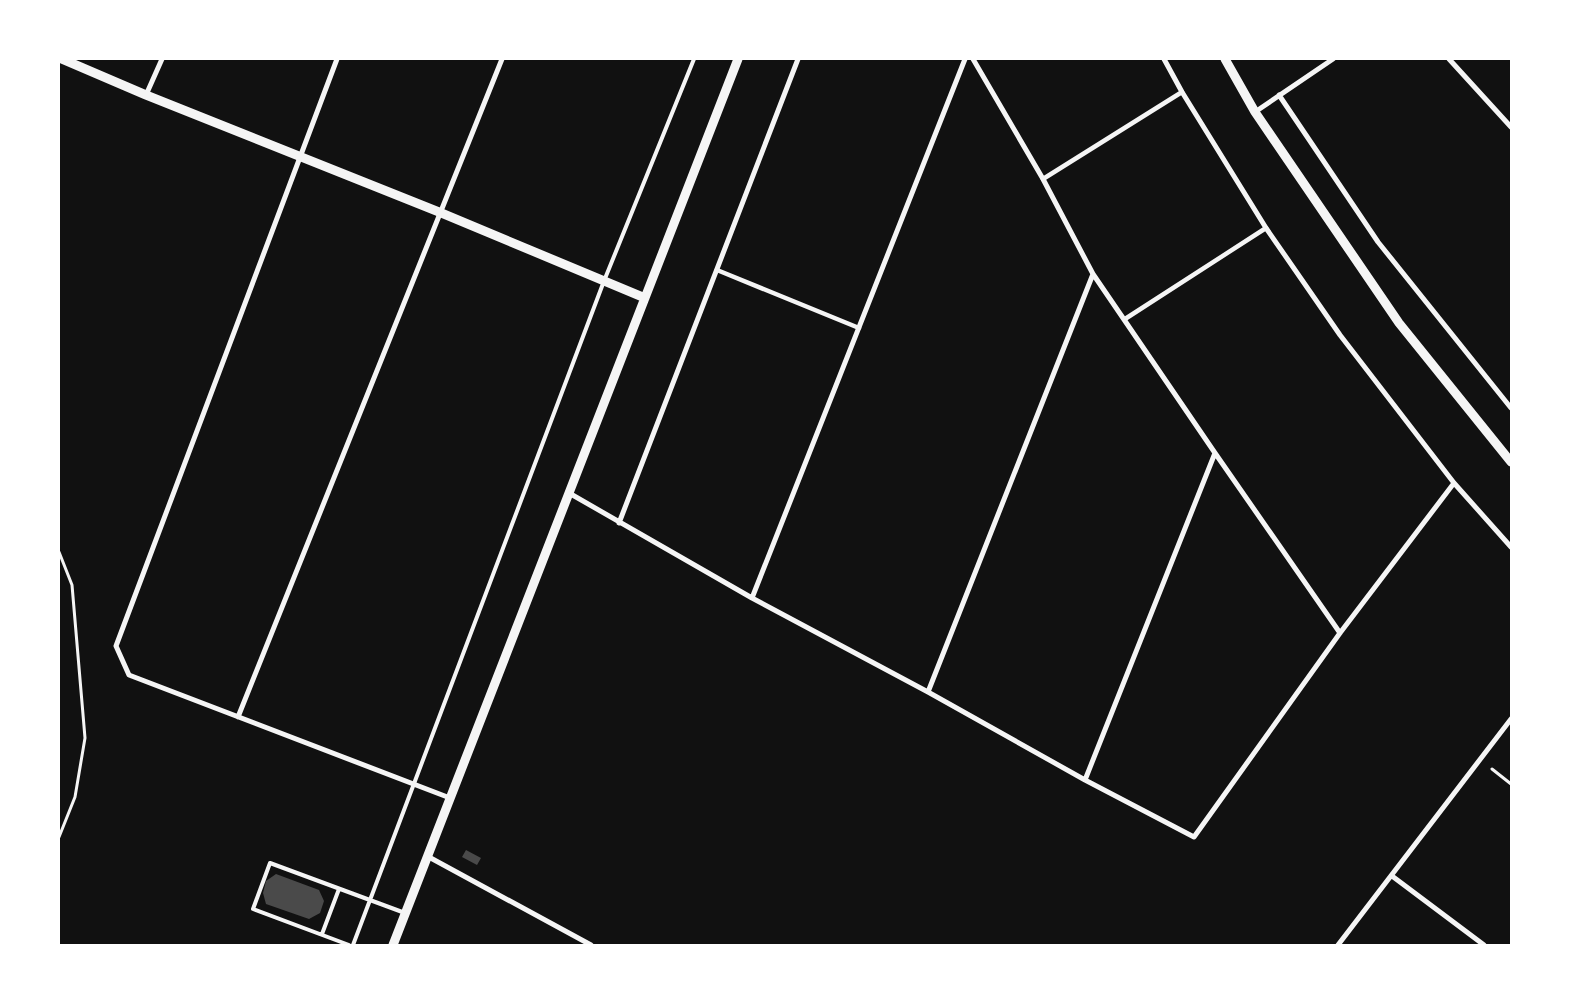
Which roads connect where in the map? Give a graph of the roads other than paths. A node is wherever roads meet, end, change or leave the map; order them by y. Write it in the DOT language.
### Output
graph roads {
  1 [pos="62,59"];
  2 [pos="162,59"];
  3 [pos="337,59"];
  4 [pos="502,59"];
  5 [pos="694,59"];
  6 [pos="738,59"];
  7 [pos="798,59"];
  8 [pos="965,59"];
  9 [pos="973,59"];
  10 [pos="1164,59"];
  11 [pos="1225,59"];
  12 [pos="1332,59"];
  13 [pos="1449,59"];
  14 [pos="1182,92"];
  15 [pos="1279,95"];
  16 [pos="146,96"];
  17 [pos="1255,112"];
  18 [pos="1511,127"];
  19 [pos="299,157"];
  20 [pos="1043,178"];
  21 [pos="439,212"];
  22 [pos="1266,228"];
  23 [pos="716,270"];
  24 [pos="1093,274"];
  25 [pos="604,281"];
  26 [pos="645,298"];
  27 [pos="1124,319"];
  28 [pos="859,328"];
  29 [pos="1511,408"];
  30 [pos="1215,454"];
  31 [pos="1511,462"];
  32 [pos="1454,483"];
  33 [pos="569,493"];
  34 [pos="619,523"];
  35 [pos="1511,547"];
  36 [pos="752,598"];
  37 [pos="1340,632"];
  38 [pos="928,692"];
  39 [pos="238,717"];
  40 [pos="1511,719"];
  41 [pos="1085,780"];
  42 [pos="414,783"];
  43 [pos="450,798"];
  44 [pos="427,856"];
  45 [pos="1392,876"];
  46 [pos="339,888"];
  47 [pos="370,901"];
  48 [pos="405,913"];
  49 [pos="322,934"];
  50 [pos="351,945"];
  51 [pos="393,945"];
  52 [pos="592,945"];
  53 [pos="1338,945"];
  54 [pos="1484,945"];
  1 -- 16 [label="street"];
  2 -- 16 [label="street"];
  3 -- 19 [label="street"];
  4 -- 21 [label="street"];
  5 -- 25 [label="lane"];
  6 -- 26 [label="street"];
  7 -- 23 [label="street"];
  8 -- 28 [label="street"];
  9 -- 20 [label="street"];
  10 -- 14 [label="street"];
  11 -- 17 [label="street"];
  12 -- 15 [label="street"];
  13 -- 18 [label="street"];
  14 -- 20 [label="street"];
  14 -- 22 [label="street"];
  15 -- 17 [label="street"];
  15 -- 29 [label="street"];
  16 -- 19 [label="street"];
  17 -- 31 [label="street"];
  19 -- 21 [label="street"];
  19 -- 39 [label="street"];
  20 -- 24 [label="street"];
  21 -- 25 [label="street"];
  21 -- 39 [label="street"];
  22 -- 27 [label="street"];
  22 -- 32 [label="street"];
  23 -- 28 [label="street"];
  23 -- 34 [label="street"];
  24 -- 27 [label="street"];
  24 -- 38 [label="street"];
  25 -- 26 [label="street"];
  25 -- 42 [label="lane"];
  26 -- 33 [label="street"];
  27 -- 30 [label="street"];
  28 -- 36 [label="street"];
  30 -- 37 [label="street"];
  30 -- 41 [label="street"];
  32 -- 35 [label="street"];
  32 -- 37 [label="street"];
  33 -- 34 [label="street"];
  33 -- 43 [label="street"];
  34 -- 36 [label="street"];
  36 -- 38 [label="street"];
  37 -- 41 [label="street"];
  38 -- 41 [label="street"];
  39 -- 42 [label="street"];
  40 -- 45 [label="street"];
  42 -- 43 [label="street"];
  42 -- 47 [label="lane"];
  43 -- 44 [label="street"];
  44 -- 48 [label="street"];
  44 -- 52 [label="street"];
  45 -- 53 [label="street"];
  45 -- 54 [label="street"];
  46 -- 47 [label="lane"];
  46 -- 49 [label="lane"];
  46 -- 49 [label="lane"];
  47 -- 48 [label="lane"];
  47 -- 50 [label="lane"];
  48 -- 51 [label="street"];
  49 -- 50 [label="lane"];
}
